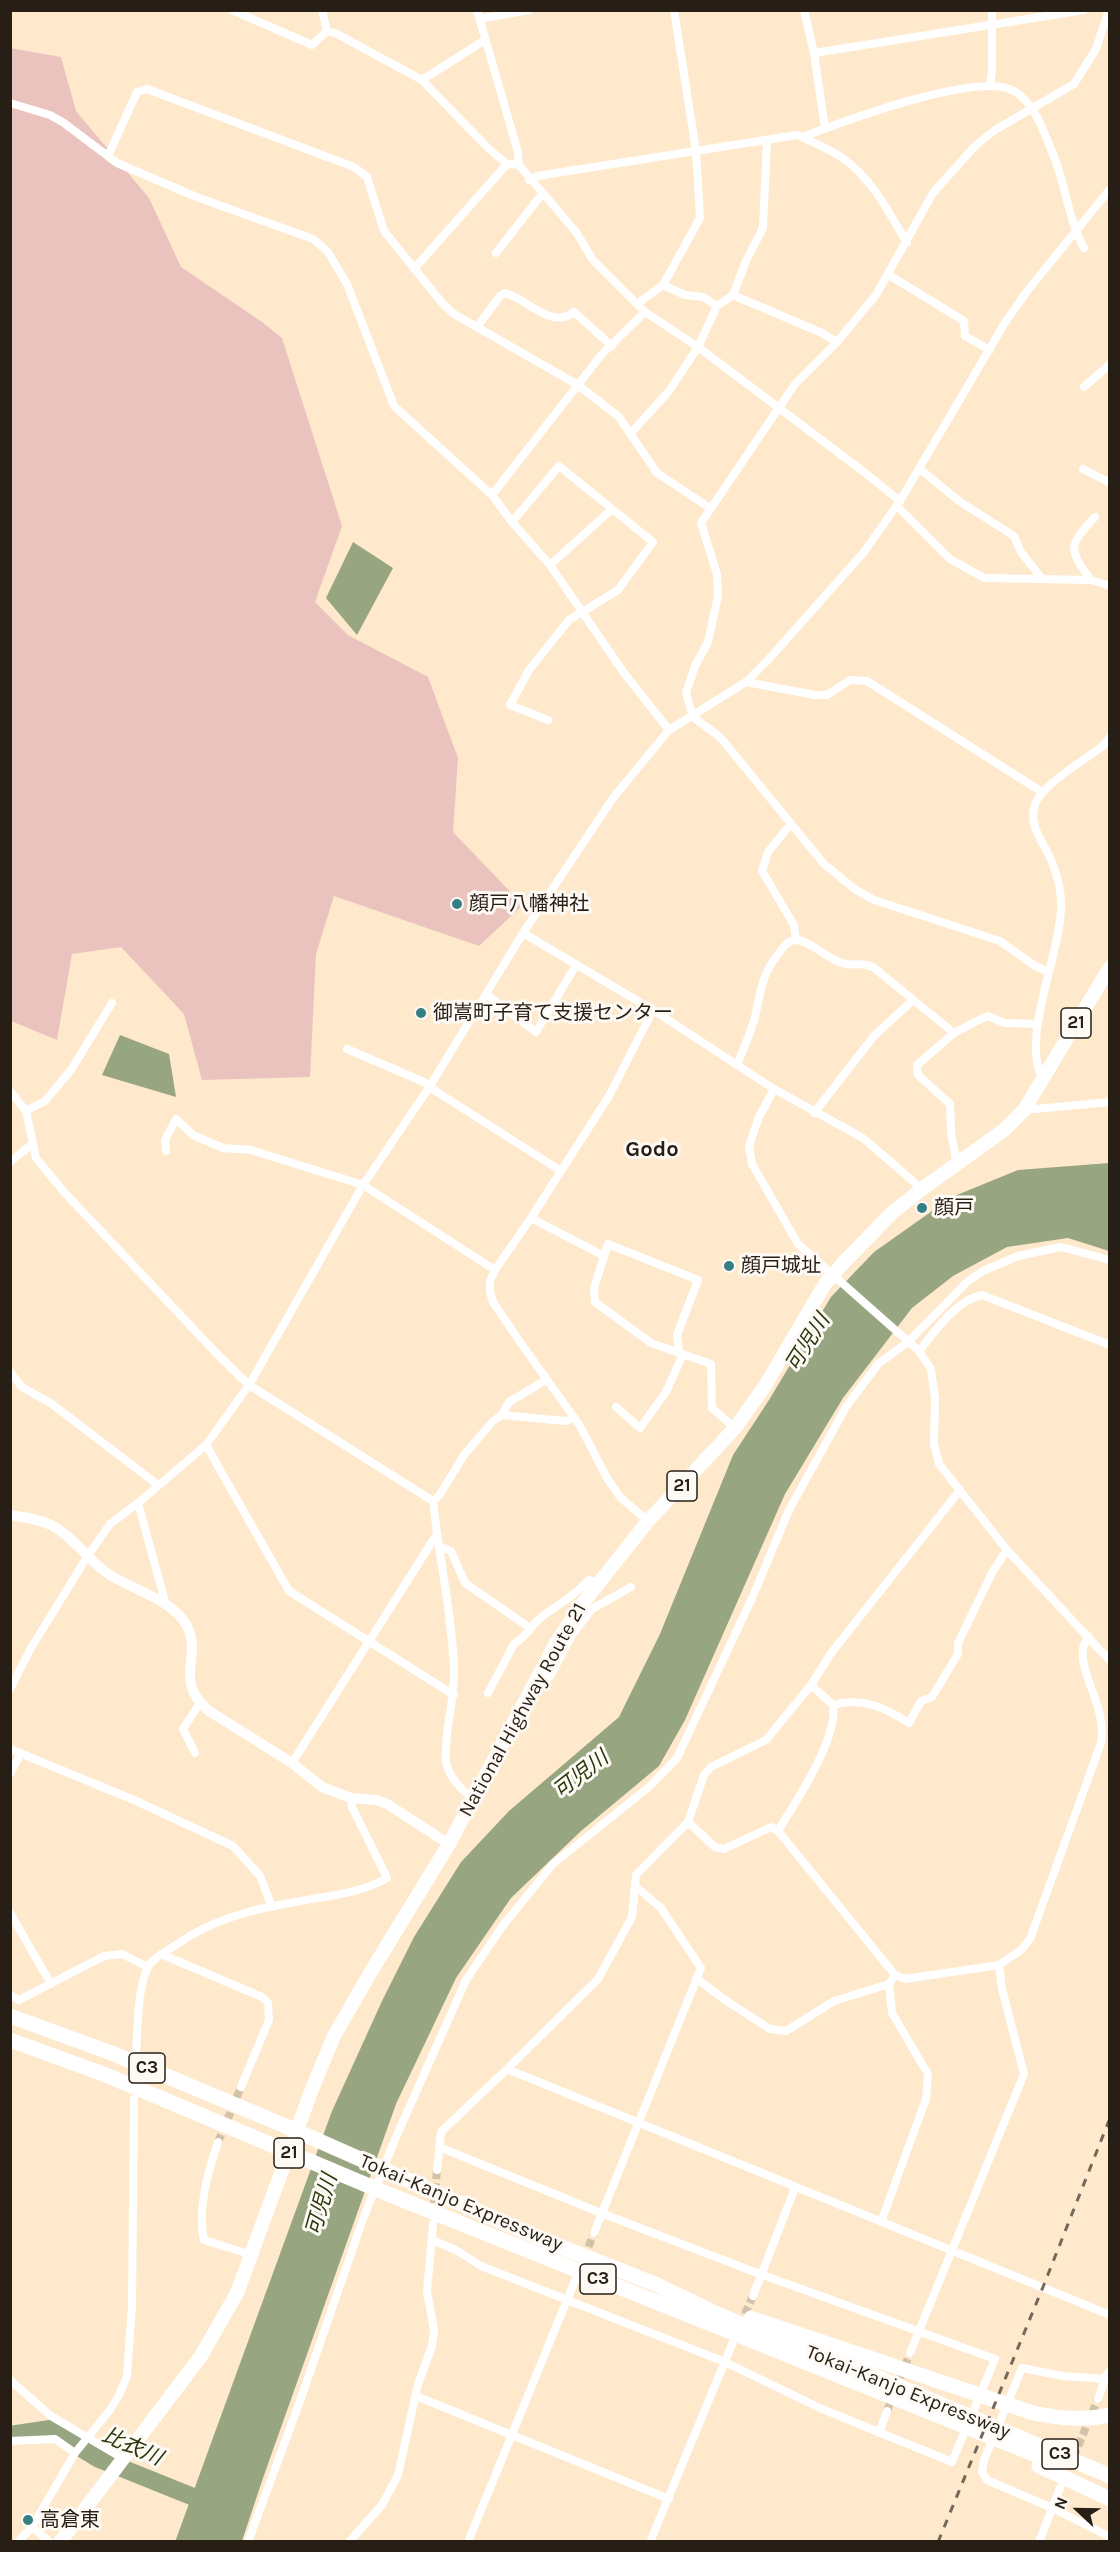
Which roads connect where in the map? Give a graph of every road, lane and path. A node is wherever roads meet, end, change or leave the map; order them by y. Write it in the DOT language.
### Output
graph roads {
  1 [pos="232,10"];
  2 [pos="322,10"];
  3 [pos="529,10"];
  4 [pos="674,10"];
  5 [pos="804,10"];
  6 [pos="992,10"];
  7 [pos="1084,10"];
  8 [pos="1109,10"];
  9 [pos="478,15"];
  10 [pos="991,25"];
  11 [pos="327,32"];
  12 [pos="485,40"];
  13 [pos="813,53"];
  14 [pos="422,80"];
  15 [pos="990,86"];
  16 [pos="10,103"];
  17 [pos="1032,110"];
  18 [pos="825,128"];
  19 [pos="802,137"];
  20 [pos="766,141"];
  21 [pos="696,151"];
  22 [pos="108,156"];
  23 [pos="507,164"];
  24 [pos="519,165"];
  25 [pos="530,180"];
  26 [pos="542,194"];
  27 [pos="1108,195"];
  28 [pos="1074,231"];
  29 [pos="907,243"];
  30 [pos="1083,248"];
  31 [pos="496,253"];
  32 [pos="414,269"];
  33 [pos="889,275"];
  34 [pos="663,285"];
  35 [pos="733,295"];
  36 [pos="637,304"];
  37 [pos="717,306"];
  38 [pos="645,312"];
  39 [pos="477,327"];
  40 [pos="837,342"];
  41 [pos="612,346"];
  42 [pos="698,347"];
  43 [pos="990,350"];
  44 [pos="1110,364"];
  45 [pos="578,385"];
  46 [pos="1084,387"];
  47 [pos="778,409"];
  48 [pos="630,434"];
  49 [pos="920,469"];
  50 [pos="1083,469"];
  51 [pos="1110,483"];
  52 [pos="492,495"];
  53 [pos="899,504"];
  54 [pos="711,508"];
  55 [pos="612,509"];
  56 [pos="1095,517"];
  57 [pos="512,522"];
  58 [pos="550,565"];
  59 [pos="1042,579"];
  60 [pos="1091,580"];
  61 [pos="1110,586"];
  62 [pos="581,612"];
  63 [pos="746,682"];
  64 [pos="693,717"];
  65 [pos="548,720"];
  66 [pos="669,730"];
  67 [pos="1110,737"];
  68 [pos="1042,792"];
  69 [pos="790,825"];
  70 [pos="523,933"];
  71 [pos="796,940"];
  72 [pos="576,964"];
  73 [pos="1110,967"];
  74 [pos="1049,972"];
  75 [pos="486,994"];
  76 [pos="913,1000"];
  77 [pos="112,1003"];
  78 [pos="653,1010"];
  79 [pos="1038,1024"];
  80 [pos="954,1033"];
  81 [pos="348,1049"];
  82 [pos="737,1065"];
  83 [pos="1043,1079"];
  84 [pos="430,1086"];
  85 [pos="774,1089"];
  86 [pos="10,1091"];
  87 [pos="1110,1102"];
  88 [pos="1024,1110"];
  89 [pos="26,1111"];
  90 [pos="814,1113"];
  91 [pos="32,1144"];
  92 [pos="166,1151"];
  93 [pos="962,1161"];
  94 [pos="10,1162"];
  95 [pos="561,1171"];
  96 [pos="363,1185"];
  97 [pos="922,1189"];
  98 [pos="531,1218"];
  99 [pos="604,1256"];
  100 [pos="1110,1260"];
  101 [pos="495,1270"];
  102 [pos="837,1278"];
  103 [pos="908,1342"];
  104 [pos="1110,1345"];
  105 [pos="919,1351"];
  106 [pos="681,1353"];
  107 [pos="10,1372"];
  108 [pos="546,1380"];
  109 [pos="249,1385"];
  110 [pos="616,1407"];
  111 [pos="502,1415"];
  112 [pos="575,1418"];
  113 [pos="735,1428"];
  114 [pos="206,1446"];
  115 [pos="158,1485"];
  116 [pos="960,1490"];
  117 [pos="433,1501"];
  118 [pos="138,1503"];
  119 [pos="10,1515"];
  120 [pos="648,1521"];
  121 [pos="437,1534"];
  122 [pos="441,1547"];
  123 [pos="1007,1550"];
  124 [pos="87,1557"];
  125 [pos="597,1583"];
  126 [pos="631,1587"];
  127 [pos="166,1605"];
  128 [pos="588,1606"];
  129 [pos="530,1628"];
  130 [pos="1088,1636"];
  131 [pos="368,1642"];
  132 [pos="1110,1661"];
  133 [pos="550,1677"];
  134 [pos="811,1685"];
  135 [pos="10,1689"];
  136 [pos="488,1693"];
  137 [pos="454,1695"];
  138 [pos="200,1703"];
  139 [pos="833,1705"];
  140 [pos="10,1749"];
  141 [pos="195,1752"];
  142 [pos="21,1753"];
  143 [pos="292,1763"];
  144 [pos="10,1774"];
  145 [pos="351,1798"];
  146 [pos="473,1798"];
  147 [pos="688,1822"];
  148 [pos="778,1832"];
  149 [pos="449,1844"];
  150 [pos="635,1886"];
  151 [pos="272,1907"];
  152 [pos="10,1912"];
  153 [pos="161,1954"];
  154 [pos="999,1965"];
  155 [pos="148,1967"];
  156 [pos="895,1975"];
  157 [pos="696,1978"];
  158 [pos="51,1984"];
  159 [pos="889,1984"];
  160 [pos="10,1995"];
  161 [pos="10,2016"];
  162 [pos="10,2040"];
  163 [pos="136,2053"];
  164 [pos="507,2070"];
  165 [pos="240,2087"];
  166 [pos="134,2099"];
  167 [pos="639,2123"];
  168 [pos="218,2142"];
  169 [pos="439,2147"];
  170 [pos="437,2170"];
  171 [pos="795,2188"];
  172 [pos="602,2213"];
  173 [pos="882,2222"];
  174 [pos="433,2224"];
  175 [pos="594,2233"];
  176 [pos="432,2240"];
  177 [pos="953,2250"];
  178 [pos="252,2255"];
  179 [pos="760,2274"];
  180 [pos="576,2278"];
  181 [pos="655,2284"];
  182 [pos="753,2296"];
  183 [pos="567,2300"];
  184 [pos="1110,2315"];
  185 [pos="919,2331"];
  186 [pos="733,2342"];
  187 [pos="910,2353"];
  188 [pos="724,2362"];
  189 [pos="1107,2376"];
  190 [pos="10,2379"];
  191 [pos="416,2396"];
  192 [pos="1098,2399"];
  193 [pos="887,2411"];
  194 [pos="1110,2415"];
  195 [pos="961,2424"];
  196 [pos="879,2433"];
  197 [pos="511,2436"];
  198 [pos="86,2437"];
  199 [pos="10,2441"];
  200 [pos="1006,2442"];
  201 [pos="75,2452"];
  202 [pos="124,2459"];
  203 [pos="1110,2476"];
  204 [pos="1110,2484"];
  205 [pos="1060,2488"];
  206 [pos="669,2499"];
  207 [pos="1110,2499"];
  208 [pos="1052,2508"];
  209 [pos="32,2527"];
  210 [pos="1110,2537"];
  211 [pos="66,2539"];
  212 [pos="18,2541"];
  213 [pos="50,2541"];
  214 [pos="248,2541"];
  215 [pos="349,2541"];
  216 [pos="468,2541"];
  217 [pos="650,2541"];
  218 [pos="1039,2541"];
  1 -- 11 [label="street"];
  2 -- 11 [label="street"];
  3 -- 9 [label="street"];
  4 -- 21 [label="street"];
  5 -- 13 [label="street"];
  6 -- 10 [label="street"];
  7 -- 10 [label="street"];
  8 -- 17 [label="street"];
  9 -- 12 [label="street"];
  10 -- 13 [label="street"];
  10 -- 15 [label="street"];
  11 -- 14 [label="street"];
  12 -- 14 [label="street"];
  12 -- 24 [label="street"];
  13 -- 18 [label="street"];
  14 -- 23 [label="street"];
  15 -- 17 [label="street"];
  15 -- 18 [label="street"];
  16 -- 22 [label="street"];
  17 -- 28 [label="street"];
  17 -- 29 [label="street"];
  18 -- 19 [label="street"];
  19 -- 20 [label="street"];
  19 -- 29 [label="street"];
  20 -- 21 [label="street"];
  20 -- 35 [label="street"];
  21 -- 25 [label="street"];
  21 -- 34 [label="street"];
  22 -- 32 [label="street"];
  22 -- 52 [label="street"];
  23 -- 24 [label="street"];
  23 -- 32 [label="street"];
  24 -- 25 [label="street"];
  25 -- 26 [label="street"];
  26 -- 31 [label="street"];
  26 -- 36 [label="street"];
  27 -- 28 [label="street"];
  28 -- 30 [label="street"];
  28 -- 43 [label="street"];
  29 -- 33 [label="street"];
  32 -- 39 [label="street"];
  33 -- 40 [label="street"];
  33 -- 43 [label="street"];
  34 -- 36 [label="street"];
  34 -- 37 [label="street"];
  35 -- 37 [label="street"];
  35 -- 40 [label="street"];
  36 -- 38 [label="street"];
  37 -- 42 [label="street"];
  38 -- 41 [label="street"];
  38 -- 42 [label="street"];
  39 -- 41 [label="street"];
  39 -- 45 [label="street"];
  40 -- 47 [label="street"];
  41 -- 45 [label="street"];
  42 -- 47 [label="street"];
  42 -- 48 [label="street"];
  43 -- 49 [label="street"];
  44 -- 46 [label="street"];
  45 -- 48 [label="street"];
  45 -- 52 [label="street"];
  47 -- 53 [label="street"];
  47 -- 54 [label="street"];
  48 -- 54 [label="street"];
  49 -- 53 [label="street"];
  49 -- 59 [label="street"];
  50 -- 51 [label="street"];
  52 -- 57 [label="street"];
  53 -- 59 [label="street"];
  53 -- 63 [label="street"];
  54 -- 64 [label="street"];
  55 -- 57 [label="street"];
  55 -- 58 [label="street"];
  55 -- 62 [label="street"];
  56 -- 60 [label="street"];
  57 -- 58 [label="street"];
  58 -- 62 [label="street"];
  59 -- 60 [label="street"];
  60 -- 61 [label="street"];
  62 -- 65 [label="street"];
  62 -- 66 [label="street"];
  63 -- 64 [label="street"];
  63 -- 68 [label="street"];
  64 -- 66 [label="street"];
  64 -- 69 [label="street"];
  66 -- 70 [label="street"];
  67 -- 68 [label="street"];
  68 -- 74 [label="street"];
  69 -- 71 [label="street"];
  69 -- 74 [label="street"];
  70 -- 72 [label="street"];
  70 -- 75 [label="street"];
  71 -- 76 [label="street"];
  71 -- 82 [label="street"];
  72 -- 75 [label="street"];
  72 -- 78 [label="street"];
  73 -- 83 [label="highway, National Highway Route 21 / 21"];
  74 -- 79 [label="street"];
  75 -- 84 [label="street"];
  76 -- 80 [label="street"];
  76 -- 90 [label="street"];
  77 -- 89 [label="street"];
  78 -- 82 [label="street"];
  78 -- 95 [label="street"];
  79 -- 80 [label="street"];
  79 -- 83 [label="street"];
  80 -- 93 [label="street"];
  81 -- 84 [label="street"];
  82 -- 85 [label="street"];
  83 -- 88 [label="highway, National Highway Route 21 / 21"];
  84 -- 95 [label="street"];
  84 -- 96 [label="street"];
  85 -- 90 [label="street"];
  85 -- 102 [label="street"];
  86 -- 89 [label="street"];
  87 -- 88 [label="street"];
  88 -- 93 [label="highway, National Highway Route 21 / 21"];
  89 -- 91 [label="street"];
  90 -- 97 [label="street"];
  91 -- 94 [label="street"];
  91 -- 109 [label="street"];
  92 -- 96 [label="street"];
  93 -- 97 [label="highway, National Highway Route 21 / 21"];
  95 -- 98 [label="street"];
  96 -- 101 [label="street"];
  96 -- 109 [label="street"];
  97 -- 102 [label="highway, National Highway Route 21 / 21"];
  98 -- 99 [label="street"];
  98 -- 101 [label="street"];
  99 -- 106 [label="street"];
  99 -- 106 [label="street"];
  100 -- 103 [label="street"];
  101 -- 108 [label="street"];
  102 -- 103 [label="street"];
  102 -- 113 [label="highway, National Highway Route 21 / 21"];
  103 -- 105 [label="street"];
  103 -- 214 [label="street"];
  104 -- 105 [label="street"];
  105 -- 116 [label="street"];
  106 -- 110 [label="street"];
  106 -- 113 [label="street"];
  107 -- 115 [label="street"];
  108 -- 111 [label="street"];
  108 -- 112 [label="street"];
  109 -- 114 [label="street"];
  109 -- 117 [label="street"];
  111 -- 112 [label="street"];
  111 -- 117 [label="street"];
  112 -- 120 [label="street"];
  113 -- 120 [label="highway, National Highway Route 21 / 21"];
  114 -- 115 [label="street"];
  114 -- 131 [label="street"];
  115 -- 118 [label="street"];
  116 -- 123 [label="street"];
  116 -- 134 [label="street"];
  117 -- 121 [label="street"];
  118 -- 124 [label="street"];
  118 -- 127 [label="street"];
  119 -- 124 [label="street"];
  120 -- 125 [label="highway, National Highway Route 21 / 21"];
  121 -- 122 [label="street"];
  121 -- 131 [label="street"];
  122 -- 129 [label="street"];
  122 -- 137 [label="street"];
  123 -- 130 [label="street"];
  123 -- 139 [label="street"];
  124 -- 127 [label="street"];
  124 -- 135 [label="street"];
  125 -- 128 [label="highway, National Highway Route 21 / 21"];
  125 -- 129 [label="street"];
  126 -- 128 [label="street"];
  127 -- 138 [label="street"];
  128 -- 133 [label="street"];
  128 -- 146 [label="highway, National Highway Route 21 / 21"];
  129 -- 136 [label="street"];
  130 -- 132 [label="street"];
  130 -- 154 [label="street"];
  131 -- 137 [label="street"];
  131 -- 143 [label="street"];
  134 -- 139 [label="street"];
  134 -- 147 [label="street"];
  137 -- 146 [label="street"];
  138 -- 141 [label="street"];
  138 -- 143 [label="street"];
  139 -- 148 [label="street"];
  140 -- 142 [label="street"];
  142 -- 144 [label="street"];
  142 -- 151 [label="street"];
  143 -- 145 [label="street"];
  145 -- 149 [label="street"];
  145 -- 151 [label="street"];
  146 -- 149 [label="highway, National Highway Route 21 / 21"];
  147 -- 148 [label="street"];
  147 -- 150 [label="street"];
  148 -- 156 [label="street"];
  149 -- 178 [label="highway, National Highway Route 21 / 21"];
  150 -- 157 [label="street"];
  150 -- 164 [label="street"];
  151 -- 153 [label="street"];
  152 -- 158 [label="street"];
  153 -- 155 [label="street"];
  153 -- 165 [label="street"];
  154 -- 156 [label="street"];
  154 -- 177 [label="street"];
  155 -- 158 [label="street"];
  155 -- 163 [label="street"];
  156 -- 159 [label="street"];
  157 -- 159 [label="street"];
  157 -- 167 [label="street"];
  158 -- 160 [label="street"];
  159 -- 173 [label="street"];
  161 -- 181 [label="highway, Tokai-Kanjo Expressway / C3"];
  162 -- 195 [label="highway, Tokai-Kanjo Expressway / C3"];
  164 -- 167 [label="street"];
  164 -- 169 [label="street"];
  166 -- 198 [label="street"];
  167 -- 171 [label="street"];
  167 -- 172 [label="street"];
  168 -- 178 [label="street"];
  169 -- 170 [label="street"];
  169 -- 172 [label="street"];
  171 -- 173 [label="street"];
  171 -- 179 [label="street"];
  172 -- 175 [label="street"];
  172 -- 179 [label="street"];
  173 -- 177 [label="street"];
  174 -- 176 [label="street"];
  176 -- 183 [label="street"];
  176 -- 191 [label="street"];
  177 -- 184 [label="street"];
  177 -- 185 [label="street"];
  178 -- 202 [label="highway, National Highway Route 21 / 21"];
  179 -- 182 [label="street"];
  179 -- 185 [label="street"];
  180 -- 183 [label="street"];
  181 -- 194 [label="highway"];
  181 -- 195 [label="highway, Tokai-Kanjo Expressway / C3"];
  183 -- 188 [label="street"];
  183 -- 197 [label="street"];
  185 -- 187 [label="street"];
  185 -- 196 [label="street"];
  186 -- 188 [label="street"];
  188 -- 196 [label="street"];
  188 -- 206 [label="street"];
  189 -- 192 [label="street"];
  189 -- 208 [label="street"];
  190 -- 198 [label="street"];
  191 -- 197 [label="street"];
  191 -- 215 [label="street"];
  193 -- 196 [label="street"];
  195 -- 200 [label="highway"];
  197 -- 206 [label="street"];
  197 -- 216 [label="street"];
  198 -- 201 [label="street"];
  198 -- 202 [label="street"];
  199 -- 201 [label="street"];
  200 -- 203 [label="highway, Tokai-Kanjo Expressway / C3"];
  200 -- 204 [label="highway, Tokai-Kanjo Expressway / C3"];
  200 -- 207 [label="highway"];
  201 -- 209 [label="street"];
  202 -- 211 [label="highway, National Highway Route 21 / 21"];
  205 -- 208 [label="street"];
  206 -- 217 [label="street"];
  208 -- 210 [label="street"];
  208 -- 218 [label="street"];
  209 -- 212 [label="street"];
  209 -- 213 [label="street"];
}
